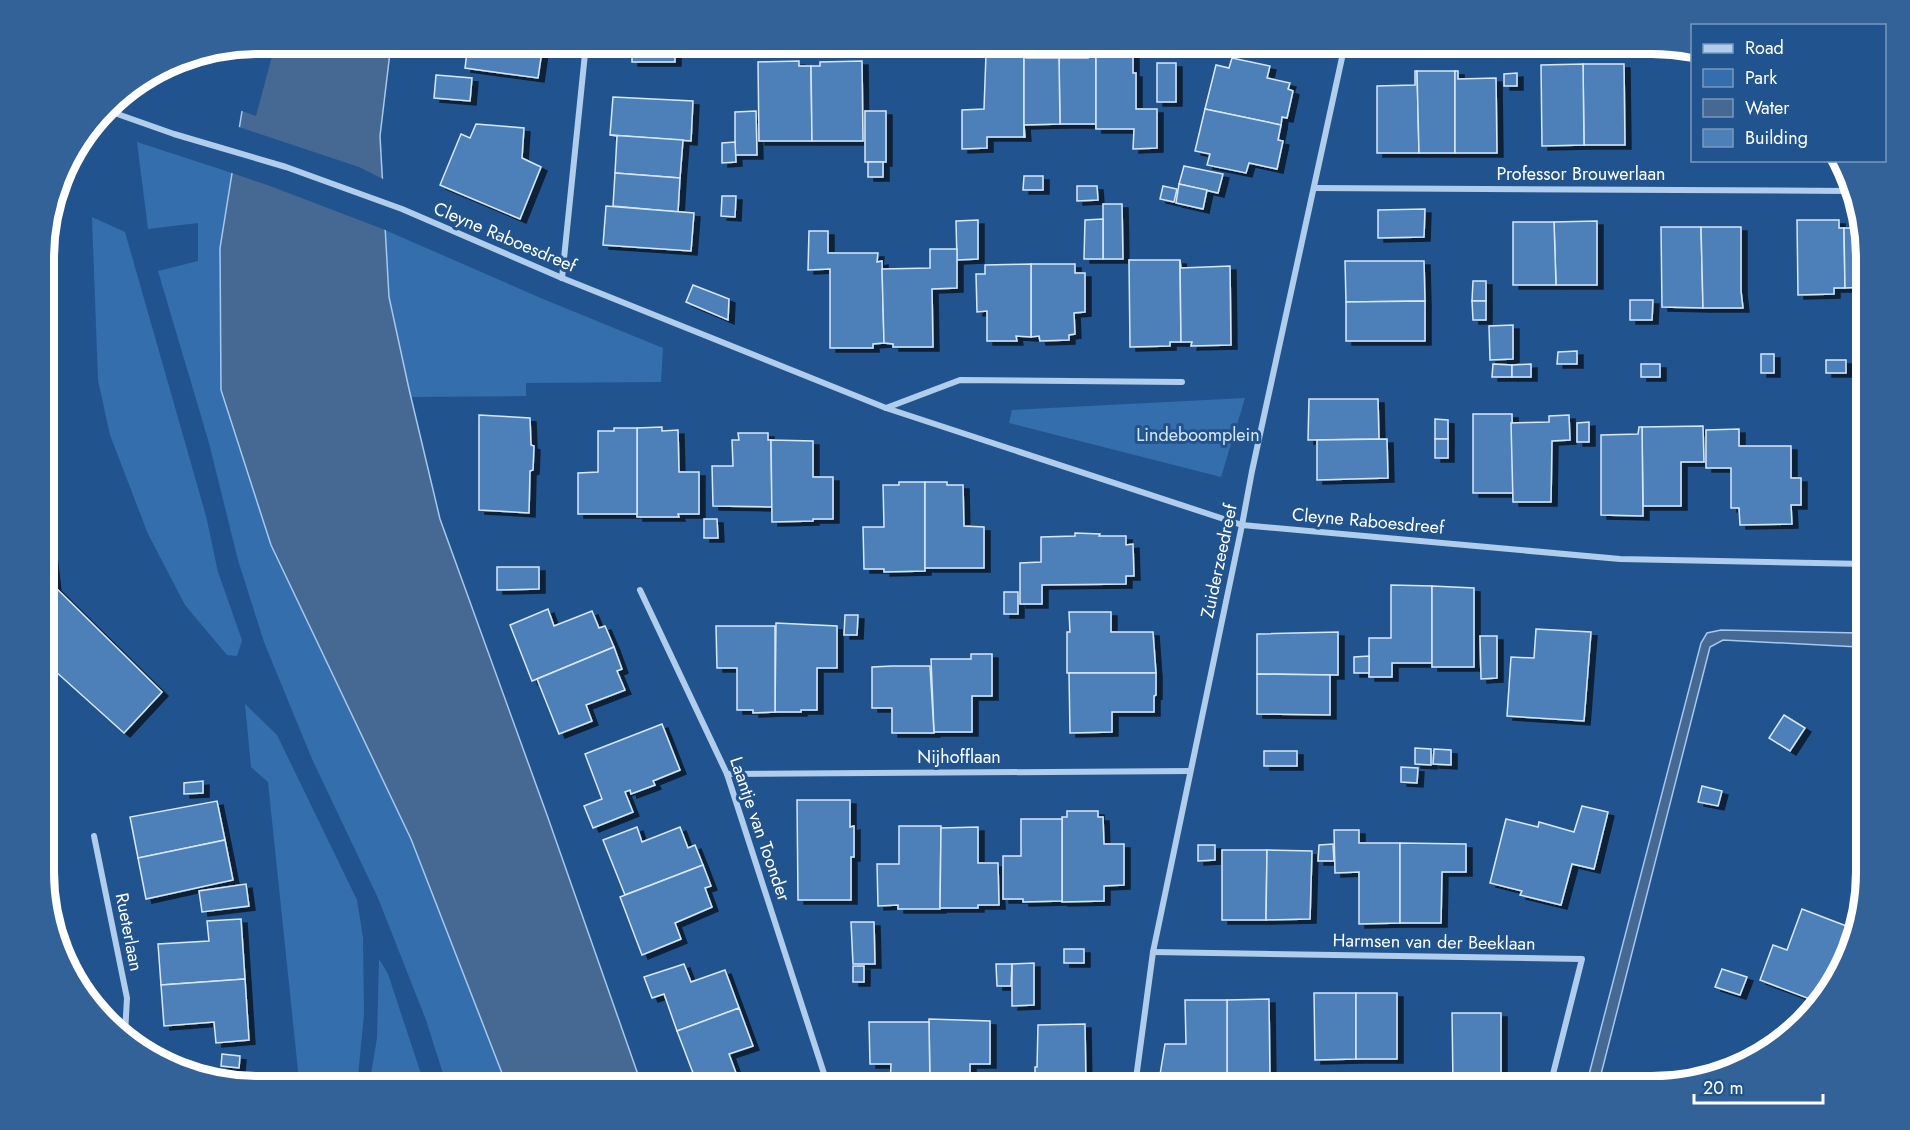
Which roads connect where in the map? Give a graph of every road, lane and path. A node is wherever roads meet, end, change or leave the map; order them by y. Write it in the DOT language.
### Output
graph roads {
  1 [pos="585,54"];
  2 [pos="1343,54"];
  3 [pos="116,113"];
  4 [pos="1314,188"];
  5 [pos="1844,191"];
  6 [pos="562,278"];
  7 [pos="1182,382"];
  8 [pos="886,408"];
  9 [pos="1242,525"];
  10 [pos="1856,564"];
  11 [pos="640,590"];
  12 [pos="1190,771"];
  13 [pos="727,774"];
  14 [pos="94,836"];
  15 [pos="1153,952"];
  16 [pos="125,1026"];
  17 [pos="825,1076"];
  18 [pos="1137,1076"];
  19 [pos="1553,1076"];
  1 -- 6 [label="street"];
  2 -- 4 [label="street, Zuiderzeedreef"];
  3 -- 6 [label="street, Cleyne Raboesdreef"];
  4 -- 5 [label="street, Professor Brouwerlaan"];
  4 -- 9 [label="street, Zuiderzeedreef"];
  6 -- 8 [label="street, Cleyne Raboesdreef"];
  7 -- 8 [label="street"];
  8 -- 9 [label="street, Cleyne Raboesdreef"];
  9 -- 10 [label="street, Cleyne Raboesdreef"];
  9 -- 12 [label="street, Zuiderzeedreef"];
  11 -- 13 [label="street, Laantje van Toonder"];
  12 -- 13 [label="street, Nijhofflaan"];
  12 -- 15 [label="street, Zuiderzeedreef"];
  13 -- 17 [label="street, Laantje van Toonder"];
  14 -- 16 [label="street, Rueterlaan"];
  15 -- 18 [label="street, Zuiderzeedreef"];
  15 -- 19 [label="street, Harmsen van der Beeklaan"];
}
